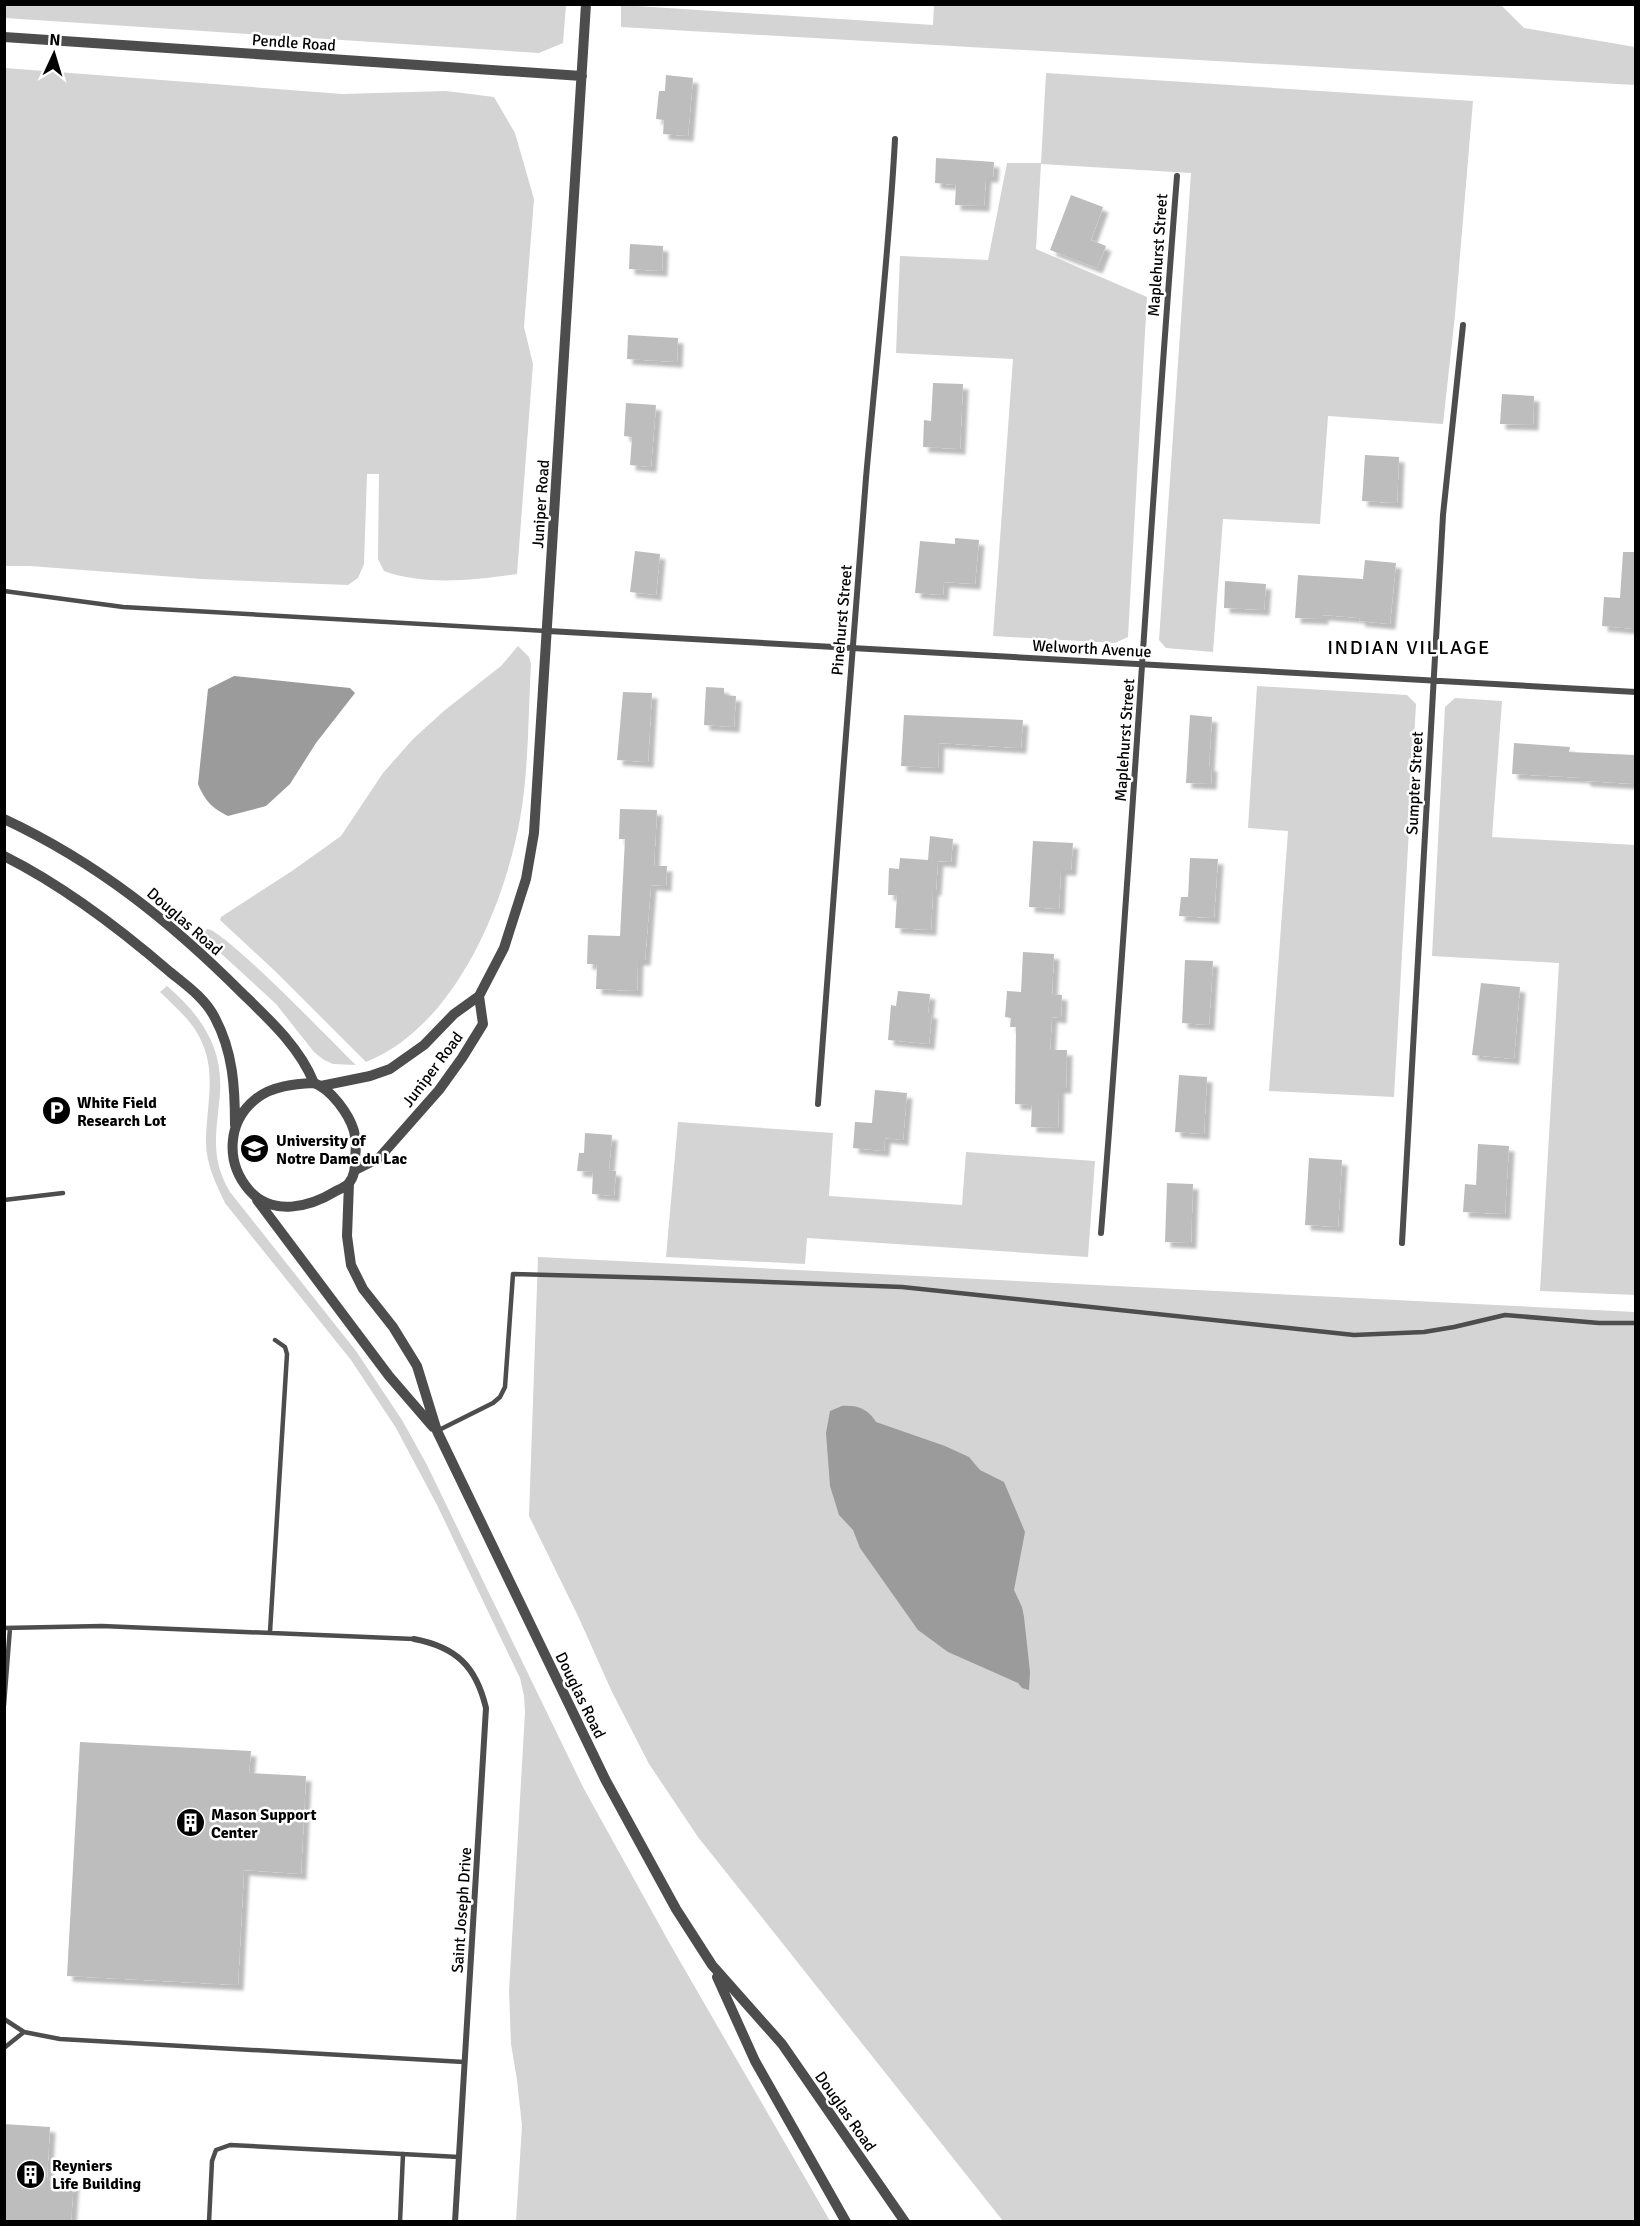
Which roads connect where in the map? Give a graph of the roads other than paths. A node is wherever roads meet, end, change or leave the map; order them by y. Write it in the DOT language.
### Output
graph roads {
  1 [pos="586,4"];
  2 [pos="4,37"];
  3 [pos="582,76"];
  4 [pos="895,139"];
  5 [pos="1177,176"];
  6 [pos="1463,325"];
  7 [pos="4,591"];
  8 [pos="548,632"];
  9 [pos="852,648"];
  10 [pos="1143,664"];
  11 [pos="1433,679"];
  12 [pos="1635,692"];
  13 [pos="4,819"];
  14 [pos="4,856"];
  15 [pos="479,996"];
  16 [pos="318,1085"];
  17 [pos="818,1104"];
  18 [pos="235,1127"];
  19 [pos="355,1170"];
  20 [pos="348,1183"];
  21 [pos="63,1193"];
  22 [pos="253,1195"];
  23 [pos="4,1200"];
  24 [pos="1101,1233"];
  25 [pos="1402,1243"];
  26 [pos="1635,1323"];
  27 [pos="275,1340"];
  28 [pos="437,1431"];
  29 [pos="7,1628"];
  30 [pos="270,1632"];
  31 [pos="414,1639"];
  32 [pos="4,1705"];
  33 [pos="712,1965"];
  34 [pos="4,2019"];
  35 [pos="24,2032"];
  36 [pos="4,2048"];
  37 [pos="464,2062"];
  38 [pos="403,2154"];
  39 [pos="459,2157"];
  40 [pos="209,2222"];
  41 [pos="399,2222"];
  42 [pos="455,2222"];
  43 [pos="846,2222"];
  44 [pos="905,2222"];
  1 -- 3 [label="street, Juniper Road"];
  2 -- 3 [label="street, Pendle Road"];
  3 -- 8 [label="street, Juniper Road"];
  4 -- 9 [label="street, Pinehurst Street"];
  5 -- 10 [label="street, Maplehurst Street"];
  6 -- 11 [label="street, Sumpter Street"];
  7 -- 8 [label="lane"];
  8 -- 9 [label="street, Welworth Avenue"];
  8 -- 15 [label="street, Juniper Road"];
  9 -- 10 [label="street, Welworth Avenue"];
  9 -- 17 [label="street, Pinehurst Street"];
  10 -- 11 [label="street, Welworth Avenue"];
  10 -- 24 [label="street, Maplehurst Street"];
  11 -- 12 [label="street, Welworth Avenue"];
  11 -- 25 [label="street, Sumpter Street"];
  13 -- 16 [label="street, Douglas Road"];
  14 -- 18 [label="street"];
  15 -- 16 [label="street, Juniper Road"];
  15 -- 19 [label="street, Juniper Road"];
  16 -- 18 [label="street"];
  16 -- 19 [label="street"];
  18 -- 22 [label="street"];
  19 -- 20 [label="street"];
  20 -- 22 [label="street"];
  20 -- 28 [label="street, Douglas Road"];
  21 -- 23 [label="lane"];
  22 -- 28 [label="street, Douglas Road"];
  26 -- 28 [label="lane"];
  27 -- 30 [label="lane"];
  28 -- 33 [label="street, Douglas Road"];
  29 -- 30 [label="lane"];
  29 -- 32 [label="lane"];
  30 -- 31 [label="lane"];
  31 -- 37 [label="street, Saint Joseph Drive"];
  33 -- 43 [label="street, Douglas Road"];
  33 -- 44 [label="street, Douglas Road"];
  34 -- 35 [label="lane"];
  35 -- 36 [label="lane"];
  35 -- 37 [label="lane"];
  37 -- 39 [label="street, Saint Joseph Drive"];
  38 -- 39 [label="lane"];
  38 -- 40 [label="lane"];
  38 -- 41 [label="lane"];
  39 -- 42 [label="street, Saint Joseph Drive"];
}
